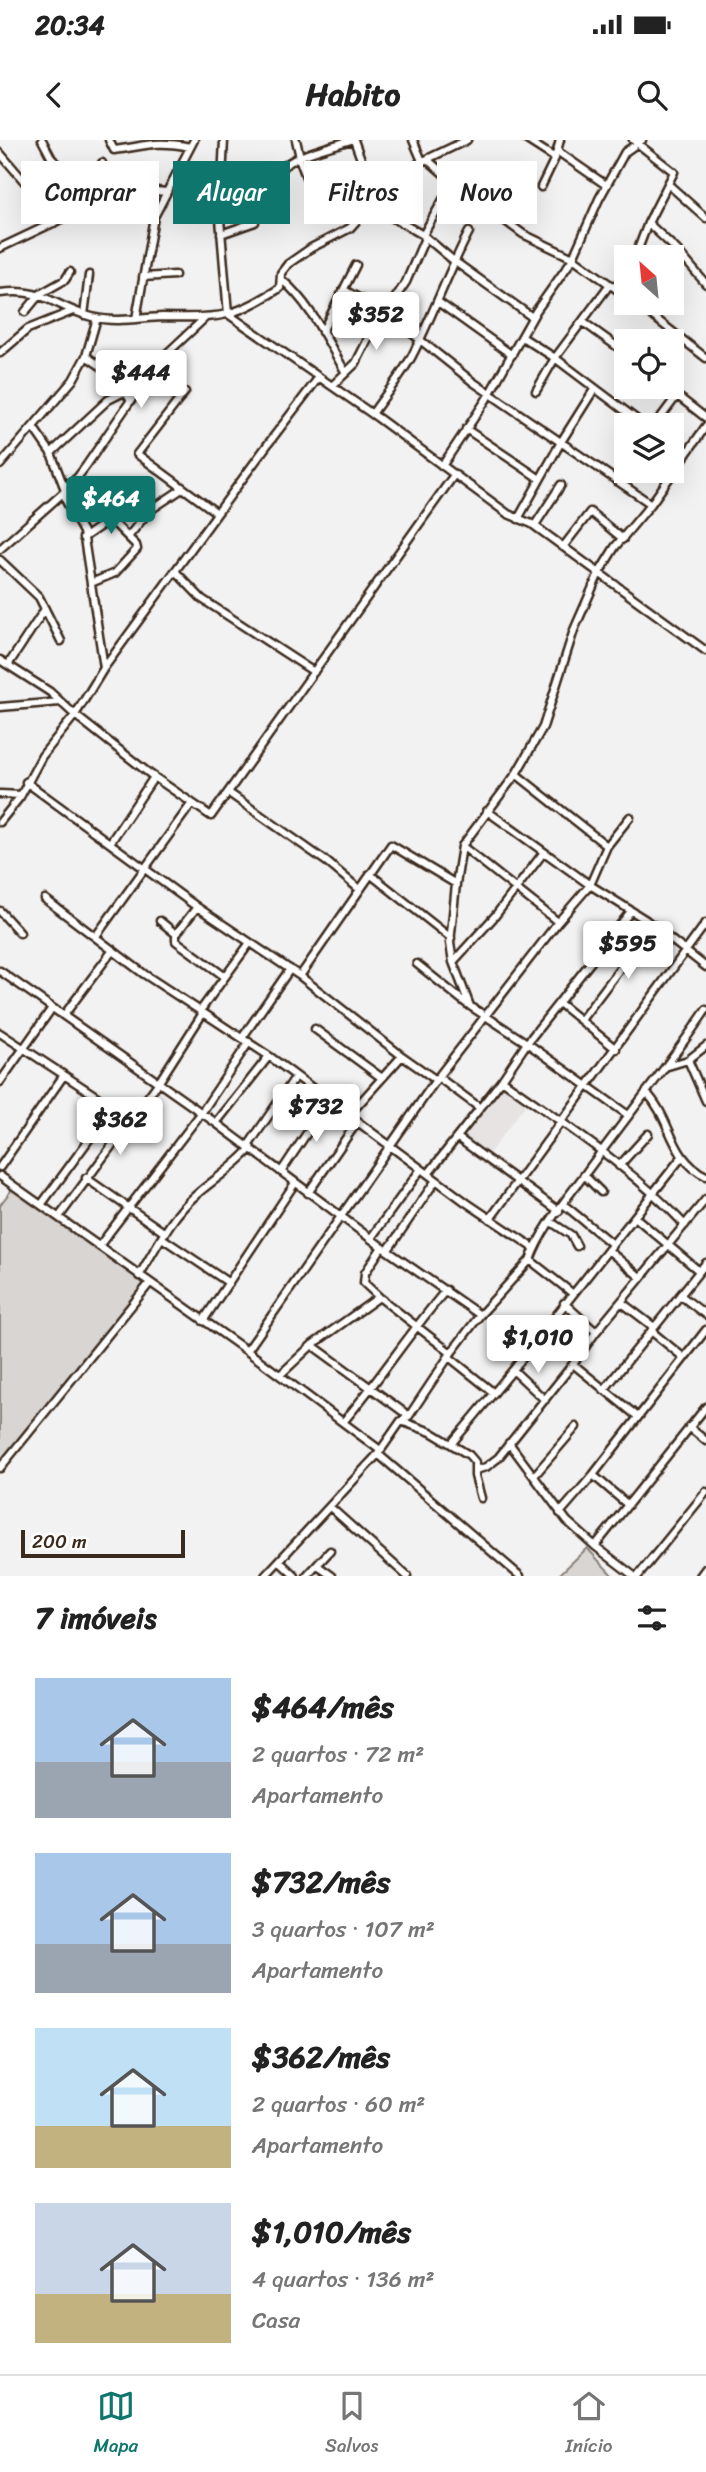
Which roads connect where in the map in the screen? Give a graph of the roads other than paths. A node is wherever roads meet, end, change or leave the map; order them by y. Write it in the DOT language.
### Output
graph roads {
  1 [pos="51,140"];
  2 [pos="109,140"];
  3 [pos="224,140"];
  4 [pos="296,140"];
  5 [pos="353,140"];
  6 [pos="413,140"];
  7 [pos="467,140"];
  8 [pos="527,140"];
  9 [pos="560,140"];
  10 [pos="43,141"];
  11 [pos="637,141"];
  12 [pos="141,142"];
  13 [pos="192,144"];
  14 [pos="0,153"];
  15 [pos="556,155"];
  16 [pos="299,158"];
  17 [pos="54,161"];
  18 [pos="361,161"];
  19 [pos="425,161"];
  20 [pos="290,162"];
  21 [pos="437,170"];
  22 [pos="304,172"];
  23 [pos="21,178"];
  24 [pos="668,184"];
  25 [pos="606,185"];
  26 [pos="541,187"];
  27 [pos="159,191"];
  28 [pos="166,192"];
  29 [pos="437,212"];
  30 [pos="706,218"];
  31 [pos="648,223"];
  32 [pos="52,224"];
  33 [pos="250,224"];
  34 [pos="352,224"];
  35 [pos="403,224"];
  36 [pos="510,224"];
  37 [pos="469,232"];
  38 [pos="221,234"];
  39 [pos="424,236"];
  40 [pos="640,245"];
  41 [pos="0,248"];
  42 [pos="573,258"];
  43 [pos="454,261"];
  44 [pos="356,265"];
  45 [pos="70,272"];
  46 [pos="89,275"];
  47 [pos="176,275"];
  48 [pos="143,277"];
  49 [pos="281,279"];
  50 [pos="706,284"];
  51 [pos="612,286"];
  52 [pos="344,290"];
  53 [pos="0,293"];
  54 [pos="40,294"];
  55 [pos="438,302"];
  56 [pos="73,311"];
  57 [pos="25,312"];
  58 [pos="385,312"];
  59 [pos="228,314"];
  60 [pos="85,315"];
  61 [pos="651,315"];
  62 [pos="206,317"];
  63 [pos="533,317"];
  64 [pos="97,318"];
  65 [pos="136,319"];
  66 [pos="583,322"];
  67 [pos="322,332"];
  68 [pos="522,337"];
  69 [pos="418,341"];
  70 [pos="614,344"];
  71 [pos="0,352"];
  72 [pos="512,355"];
  73 [pos="86,356"];
  74 [pos="555,358"];
  75 [pos="706,358"];
  76 [pos="346,373"];
  77 [pos="319,377"];
  78 [pos="332,386"];
  79 [pos="596,388"];
  80 [pos="126,391"];
  81 [pos="536,391"];
  82 [pos="185,392"];
  83 [pos="490,393"];
  84 [pos="679,399"];
  85 [pos="131,401"];
  86 [pos="628,413"];
  87 [pos="372,414"];
  88 [pos="706,418"];
  89 [pos="706,426"];
  90 [pos="33,427"];
  91 [pos="466,429"];
  92 [pos="699,436"];
  93 [pos="706,441"];
  94 [pos="561,442"];
  95 [pos="51,453"];
  96 [pos="0,465"];
  97 [pos="442,466"];
  98 [pos="454,475"];
  99 [pos="540,478"];
  100 [pos="614,479"];
  101 [pos="620,483"];
  102 [pos="561,485"];
  103 [pos="182,489"];
  104 [pos="64,490"];
  105 [pos="651,504"];
  106 [pos="122,511"];
  107 [pos="217,513"];
  108 [pos="110,519"];
  109 [pos="517,519"];
  110 [pos="535,526"];
  111 [pos="128,537"];
  112 [pos="83,538"];
  113 [pos="623,539"];
  114 [pos="563,547"];
  115 [pos="0,549"];
  116 [pos="0,560"];
  117 [pos="175,571"];
  118 [pos="599,573"];
  119 [pos="91,583"];
  120 [pos="45,609"];
  121 [pos="61,641"];
  122 [pos="706,651"];
  123 [pos="0,660"];
  124 [pos="8,665"];
  125 [pos="104,668"];
  126 [pos="314,672"];
  127 [pos="60,702"];
  128 [pos="0,707"];
  129 [pos="75,715"];
  130 [pos="516,774"];
  131 [pos="154,777"];
  132 [pos="26,782"];
  133 [pos="229,793"];
  134 [pos="0,794"];
  135 [pos="21,795"];
  136 [pos="192,803"];
  137 [pos="487,811"];
  138 [pos="629,817"];
  139 [pos="0,822"];
  140 [pos="110,843"];
  141 [pos="463,846"];
  142 [pos="607,846"];
  143 [pos="544,852"];
  144 [pos="146,869"];
  145 [pos="370,874"];
  146 [pos="456,884"];
  147 [pos="590,885"];
  148 [pos="516,887"];
  149 [pos="359,888"];
  150 [pos="45,899"];
  151 [pos="197,907"];
  152 [pos="0,911"];
  153 [pos="631,911"];
  154 [pos="160,921"];
  155 [pos="558,922"];
  156 [pos="706,923"];
  157 [pos="653,925"];
  158 [pos="20,933"];
  159 [pos="176,934"];
  160 [pos="96,936"];
  161 [pos="451,938"];
  162 [pos="249,944"];
  163 [pos="113,950"];
  164 [pos="686,952"];
  165 [pos="453,962"];
  166 [pos="417,964"];
  167 [pos="706,967"];
  168 [pos="290,969"];
  169 [pos="0,972"];
  170 [pos="224,976"];
  171 [pos="300,976"];
  172 [pos="559,1003"];
  173 [pos="470,1006"];
  174 [pos="52,1007"];
  175 [pos="706,1010"];
  176 [pos="202,1012"];
  177 [pos="485,1014"];
  178 [pos="64,1016"];
  179 [pos="581,1020"];
  180 [pos="315,1029"];
  181 [pos="0,1033"];
  182 [pos="242,1038"];
  183 [pos="249,1042"];
  184 [pos="527,1043"];
  185 [pos="706,1046"];
  186 [pos="24,1049"];
  187 [pos="616,1049"];
  188 [pos="269,1056"];
  189 [pos="402,1056"];
  190 [pos="688,1060"];
  191 [pos="668,1066"];
  192 [pos="64,1075"];
  193 [pos="296,1076"];
  194 [pos="383,1078"];
  195 [pos="437,1079"];
  196 [pos="502,1080"];
  197 [pos="0,1082"];
  198 [pos="159,1082"];
  199 [pos="588,1086"];
  200 [pos="646,1092"];
  201 [pos="329,1100"];
  202 [pos="706,1101"];
  203 [pos="113,1107"];
  204 [pos="480,1108"];
  205 [pos="202,1112"];
  206 [pos="349,1115"];
  207 [pos="628,1115"];
  208 [pos="131,1119"];
  209 [pos="358,1121"];
  210 [pos="561,1122"];
  211 [pos="216,1123"];
  212 [pos="648,1134"];
  213 [pos="458,1138"];
  214 [pos="391,1146"];
  215 [pos="249,1147"];
  216 [pos="601,1151"];
  217 [pos="681,1158"];
  218 [pos="619,1166"];
  219 [pos="0,1167"];
  220 [pos="421,1169"];
  221 [pos="281,1172"];
  222 [pos="428,1174"];
  223 [pos="584,1175"];
  224 [pos="0,1176"];
  225 [pos="706,1176"];
  226 [pos="86,1178"];
  227 [pos="436,1180"];
  228 [pos="519,1182"];
  229 [pos="295,1183"];
  230 [pos="601,1192"];
  231 [pos="308,1193"];
  232 [pos="653,1193"];
  233 [pos="706,1199"];
  234 [pos="563,1204"];
  235 [pos="41,1205"];
  236 [pos="128,1207"];
  237 [pos="559,1211"];
  238 [pos="342,1216"];
  239 [pos="59,1217"];
  240 [pos="635,1217"];
  241 [pos="490,1219"];
  242 [pos="551,1222"];
  243 [pos="685,1225"];
  244 [pos="164,1236"];
  245 [pos="371,1238"];
  246 [pos="667,1245"];
  247 [pos="99,1246"];
  248 [pos="577,1246"];
  249 [pos="610,1247"];
  250 [pos="534,1248"];
  251 [pos="385,1249"];
  252 [pos="530,1260"];
  253 [pos="706,1263"];
  254 [pos="699,1271"];
  255 [pos="139,1276"];
  256 [pos="640,1277"];
  257 [pos="229,1283"];
  258 [pos="149,1284"];
  259 [pos="446,1290"];
  260 [pos="572,1293"];
  261 [pos="680,1295"];
  262 [pos="379,1297"];
  263 [pos="621,1301"];
  264 [pos="564,1303"];
  265 [pos="480,1315"];
  266 [pos="706,1315"];
  267 [pos="203,1321"];
  268 [pos="415,1325"];
  269 [pos="652,1329"];
  270 [pos="706,1330"];
  271 [pos="596,1332"];
  272 [pos="313,1345"];
  273 [pos="247,1351"];
  274 [pos="450,1355"];
  275 [pos="683,1357"];
  276 [pos="573,1364"];
  277 [pos="513,1370"];
  278 [pos="280,1375"];
  279 [pos="372,1389"];
  280 [pos="604,1390"];
  281 [pos="494,1393"];
  282 [pos="545,1400"];
  283 [pos="706,1407"];
  284 [pos="409,1416"];
  285 [pos="638,1417"];
  286 [pos="401,1421"];
  287 [pos="344,1422"];
  288 [pos="576,1427"];
  289 [pos="689,1427"];
  290 [pos="706,1441"];
  291 [pos="452,1443"];
  292 [pos="509,1443"];
  293 [pos="379,1452"];
  294 [pos="0,1468"];
  295 [pos="475,1470"];
  296 [pos="593,1475"];
  297 [pos="534,1476"];
  298 [pos="706,1492"];
  299 [pos="481,1498"];
  300 [pos="628,1505"];
  301 [pos="330,1507"];
  302 [pos="560,1513"];
  303 [pos="595,1546"];
  304 [pos="330,1552"];
  305 [pos="279,1561"];
  306 [pos="318,1566"];
  307 [pos="706,1568"];
  308 [pos="265,1576"];
  309 [pos="295,1576"];
  310 [pos="307,1576"];
  311 [pos="332,1576"];
  312 [pos="407,1576"];
  313 [pos="520,1576"];
  314 [pos="636,1576"];
  315 [pos="700,1576"];
  1 -- 10 [label="street"];
  2 -- 12 [label="street"];
  3 -- 38 [label="street"];
  4 -- 16 [label="street"];
  5 -- 16 [label="street"];
  5 -- 18 [label="street"];
  6 -- 19 [label="street"];
  7 -- 19 [label="street"];
  8 -- 15 [label="street"];
  9 -- 15 [label="street"];
  10 -- 17 [label="street"];
  11 -- 24 [label="street"];
  11 -- 25 [label="street"];
  12 -- 13 [label="street"];
  13 -- 28 [label="street"];
  14 -- 23 [label="street"];
  15 -- 25 [label="street"];
  15 -- 26 [label="street"];
  16 -- 20 [label="street"];
  16 -- 22 [label="street"];
  19 -- 21 [label="street"];
  24 -- 30 [label="street"];
  24 -- 31 [label="street"];
  25 -- 42 [label="street"];
  27 -- 28 [label="street"];
  28 -- 48 [label="street"];
  29 -- 39 [label="street"];
  31 -- 40 [label="street"];
  31 -- 50 [label="street"];
  32 -- 41 [label="street"];
  33 -- 38 [label="street"];
  34 -- 49 [label="street"];
  35 -- 39 [label="street"];
  36 -- 42 [label="street"];
  37 -- 43 [label="street"];
  38 -- 59 [label="street"];
  39 -- 43 [label="street"];
  39 -- 58 [label="street"];
  42 -- 51 [label="street"];
  42 -- 63 [label="street"];
  43 -- 55 [label="street"];
  43 -- 63 [label="street"];
  44 -- 52 [label="street"];
  45 -- 54 [label="street"];
  46 -- 60 [label="street"];
  47 -- 48 [label="street"];
  48 -- 65 [label="street"];
  49 -- 59 [label="street"];
  49 -- 67 [label="street"];
  51 -- 66 [label="street"];
  52 -- 58 [label="street"];
  52 -- 67 [label="street"];
  53 -- 54 [label="street"];
  54 -- 56 [label="street"];
  54 -- 57 [label="street"];
  55 -- 69 [label="street"];
  55 -- 72 [label="street"];
  56 -- 60 [label="street"];
  56 -- 71 [label="street"];
  58 -- 69 [label="street"];
  58 -- 76 [label="street"];
  59 -- 62 [label="street"];
  59 -- 77 [label="street"];
  60 -- 64 [label="street"];
  61 -- 75 [label="street"];
  62 -- 65 [label="street"];
  62 -- 85 [label="street"];
  63 -- 68 [label="street"];
  64 -- 65 [label="street"];
  64 -- 73 [label="street"];
  66 -- 70 [label="street"];
  66 -- 74 [label="street"];
  67 -- 76 [label="street"];
  68 -- 72 [label="street"];
  68 -- 74 [label="street"];
  69 -- 83 [label="street"];
  69 -- 87 [label="street"];
  72 -- 83 [label="street"];
  73 -- 80 [label="street"];
  73 -- 90 [label="street"];
  74 -- 79 [label="street"];
  74 -- 81 [label="street"];
  76 -- 78 [label="street"];
  77 -- 78 [label="street"];
  77 -- 107 [label="street"];
  78 -- 87 [label="street"];
  79 -- 86 [label="street"];
  79 -- 94 [label="street"];
  80 -- 85 [label="street"];
  80 -- 95 [label="street"];
  82 -- 103 [label="street"];
  83 -- 91 [label="street"];
  83 -- 94 [label="street"];
  84 -- 88 [label="street"];
  85 -- 104 [label="street"];
  87 -- 97 [label="street"];
  89 -- 92 [label="street"];
  90 -- 95 [label="street"];
  90 -- 96 [label="street"];
  91 -- 97 [label="street"];
  91 -- 99 [label="street"];
  92 -- 93 [label="street"];
  92 -- 105 [label="street"];
  94 -- 99 [label="street"];
  94 -- 100 [label="street"];
  95 -- 104 [label="street"];
  97 -- 98 [label="street"];
  98 -- 109 [label="street"];
  98 -- 126 [label="street"];
  99 -- 109 [label="street"];
  101 -- 105 [label="street"];
  102 -- 110 [label="street"];
  103 -- 107 [label="street"];
  103 -- 111 [label="street"];
  104 -- 112 [label="street"];
  104 -- 115 [label="street"];
  105 -- 113 [label="street"];
  106 -- 108 [label="street"];
  107 -- 117 [label="street"];
  108 -- 111 [label="street"];
  108 -- 112 [label="street"];
  109 -- 110 [label="street"];
  110 -- 114 [label="street"];
  111 -- 119 [label="street"];
  112 -- 119 [label="street"];
  113 -- 114 [label="street"];
  113 -- 118 [label="street"];
  114 -- 118 [label="street"];
  116 -- 120 [label="street"];
  117 -- 125 [label="street"];
  117 -- 126 [label="street"];
  118 -- 122 [label="street"];
  118 -- 130 [label="street"];
  119 -- 125 [label="street"];
  120 -- 121 [label="street"];
  120 -- 124 [label="street"];
  123 -- 124 [label="street"];
  124 -- 127 [label="street"];
  125 -- 129 [label="street"];
  126 -- 133 [label="street"];
  127 -- 128 [label="street"];
  127 -- 129 [label="street"];
  129 -- 131 [label="street"];
  129 -- 132 [label="street"];
  130 -- 137 [label="street"];
  130 -- 142 [label="street"];
  131 -- 136 [label="street"];
  131 -- 140 [label="street"];
  132 -- 135 [label="street"];
  132 -- 140 [label="street"];
  133 -- 136 [label="street"];
  133 -- 149 [label="street"];
  134 -- 135 [label="street"];
  135 -- 139 [label="street"];
  136 -- 144 [label="street"];
  137 -- 141 [label="street"];
  137 -- 143 [label="street"];
  138 -- 142 [label="street"];
  140 -- 144 [label="street"];
  141 -- 146 [label="street"];
  141 -- 148 [label="street"];
  142 -- 147 [label="street"];
  143 -- 147 [label="street"];
  143 -- 148 [label="street"];
  144 -- 151 [label="street"];
  144 -- 160 [label="street"];
  145 -- 146 [label="street"];
  145 -- 149 [label="street"];
  145 -- 161 [label="street"];
  146 -- 161 [label="street"];
  147 -- 153 [label="street"];
  147 -- 155 [label="street"];
  148 -- 155 [label="street"];
  148 -- 165 [label="street"];
  149 -- 171 [label="street"];
  150 -- 160 [label="street"];
  151 -- 159 [label="street"];
  151 -- 162 [label="street"];
  152 -- 158 [label="street"];
  153 -- 157 [label="street"];
  153 -- 172 [label="street"];
  154 -- 159 [label="street"];
  155 -- 177 [label="street"];
  156 -- 164 [label="street"];
  157 -- 164 [label="street"];
  157 -- 179 [label="street"];
  159 -- 170 [label="street"];
  160 -- 163 [label="street"];
  161 -- 165 [label="street"];
  162 -- 168 [label="street"];
  162 -- 170 [label="street"];
  163 -- 176 [label="street"];
  163 -- 178 [label="street"];
  164 -- 167 [label="street"];
  164 -- 187 [label="street"];
  165 -- 173 [label="street"];
  166 -- 173 [label="street"];
  168 -- 171 [label="street"];
  168 -- 182 [label="street"];
  169 -- 174 [label="street"];
  170 -- 176 [label="street"];
  171 -- 189 [label="street"];
  172 -- 179 [label="street"];
  172 -- 184 [label="street"];
  173 -- 177 [label="street"];
  174 -- 178 [label="street"];
  174 -- 186 [label="street"];
  175 -- 191 [label="street"];
  176 -- 182 [label="street"];
  176 -- 198 [label="street"];
  177 -- 184 [label="street"];
  177 -- 195 [label="street"];
  178 -- 198 [label="street"];
  179 -- 187 [label="street"];
  180 -- 194 [label="street"];
  181 -- 186 [label="street"];
  182 -- 183 [label="street"];
  183 -- 188 [label="street"];
  183 -- 205 [label="street"];
  184 -- 196 [label="street"];
  184 -- 199 [label="street"];
  185 -- 190 [label="street"];
  186 -- 192 [label="street"];
  186 -- 197 [label="street"];
  187 -- 199 [label="street"];
  188 -- 193 [label="street"];
  188 -- 211 [label="street"];
  189 -- 194 [label="street"];
  189 -- 195 [label="street"];
  190 -- 191 [label="street"];
  190 -- 202 [label="street"];
  191 -- 200 [label="street"];
  192 -- 203 [label="street"];
  192 -- 219 [label="street"];
  193 -- 201 [label="street"];
  193 -- 215 [label="street"];
  194 -- 206 [label="street"];
  195 -- 204 [label="street"];
  195 -- 214 [label="street"];
  196 -- 204 [label="street"];
  196 -- 210 [label="street"];
  198 -- 205 [label="street"];
  198 -- 208 [label="street"];
  199 -- 207 [label="street"];
  199 -- 210 [label="street"];
  200 -- 207 [label="street"];
  200 -- 217 [label="street"];
  201 -- 206 [label="street"];
  201 -- 221 [label="street"];
  203 -- 208 [label="street"];
  203 -- 235 [label="street"];
  204 -- 213 [label="street"];
  205 -- 211 [label="street"];
  205 -- 236 [label="street"];
  206 -- 209 [label="street"];
  207 -- 216 [label="street"];
  208 -- 226 [label="street"];
  209 -- 214 [label="street"];
  209 -- 231 [label="street"];
  210 -- 216 [label="street"];
  210 -- 228 [label="street"];
  211 -- 215 [label="street"];
  212 -- 218 [label="street"];
  213 -- 222 [label="street"];
  213 -- 228 [label="street"];
  214 -- 220 [label="street"];
  214 -- 238 [label="street"];
  215 -- 221 [label="street"];
  215 -- 244 [label="street"];
  216 -- 218 [label="street"];
  216 -- 223 [label="street"];
  217 -- 225 [label="street"];
  217 -- 232 [label="street"];
  218 -- 232 [label="street"];
  220 -- 222 [label="street"];
  220 -- 245 [label="street"];
  221 -- 229 [label="street"];
  222 -- 227 [label="street"];
  223 -- 230 [label="street"];
  223 -- 234 [label="street"];
  224 -- 235 [label="street"];
  226 -- 236 [label="street"];
  226 -- 239 [label="street"];
  227 -- 241 [label="street"];
  227 -- 251 [label="street"];
  228 -- 237 [label="street"];
  228 -- 241 [label="street"];
  229 -- 231 [label="street"];
  229 -- 257 [label="street"];
  231 -- 238 [label="street"];
  232 -- 240 [label="street"];
  232 -- 243 [label="street"];
  233 -- 243 [label="street"];
  234 -- 237 [label="street"];
  234 -- 249 [label="street"];
  235 -- 239 [label="street"];
  236 -- 244 [label="street"];
  236 -- 247 [label="street"];
  237 -- 242 [label="street"];
  238 -- 245 [label="street"];
  238 -- 273 [label="street"];
  239 -- 247 [label="street"];
  240 -- 246 [label="street"];
  240 -- 249 [label="street"];
  241 -- 250 [label="street"];
  242 -- 248 [label="street"];
  242 -- 250 [label="street"];
  243 -- 246 [label="street"];
  244 -- 255 [label="street"];
  244 -- 257 [label="street"];
  245 -- 251 [label="street"];
  246 -- 254 [label="street"];
  246 -- 256 [label="street"];
  247 -- 255 [label="street"];
  249 -- 256 [label="street"];
  249 -- 260 [label="street"];
  250 -- 252 [label="street"];
  251 -- 259 [label="street"];
  251 -- 262 [label="street"];
  252 -- 260 [label="street"];
  252 -- 265 [label="street"];
  253 -- 254 [label="street"];
  254 -- 261 [label="street"];
  255 -- 258 [label="street"];
  256 -- 263 [label="street"];
  257 -- 267 [label="street"];
  258 -- 267 [label="street"];
  258 -- 294 [label="street"];
  259 -- 265 [label="street"];
  259 -- 268 [label="street"];
  260 -- 264 [label="street"];
  261 -- 266 [label="street"];
  261 -- 269 [label="street"];
  262 -- 268 [label="street"];
  262 -- 272 [label="street"];
  263 -- 269 [label="street"];
  263 -- 271 [label="street"];
  264 -- 271 [label="street"];
  264 -- 277 [label="street"];
  265 -- 274 [label="street"];
  267 -- 273 [label="street"];
  268 -- 274 [label="street"];
  268 -- 279 [label="street"];
  269 -- 275 [label="street"];
  269 -- 280 [label="street"];
  270 -- 275 [label="street"];
  271 -- 276 [label="street"];
  272 -- 278 [label="street"];
  272 -- 279 [label="street"];
  273 -- 278 [label="street"];
  274 -- 281 [label="street"];
  274 -- 284 [label="street"];
  275 -- 285 [label="street"];
  276 -- 280 [label="street"];
  276 -- 282 [label="street"];
  277 -- 281 [label="street"];
  277 -- 282 [label="street"];
  278 -- 287 [label="street"];
  279 -- 284 [label="street"];
  279 -- 287 [label="street"];
  280 -- 285 [label="street"];
  281 -- 291 [label="street"];
  282 -- 292 [label="street"];
  283 -- 289 [label="street"];
  284 -- 286 [label="street"];
  285 -- 296 [label="street"];
  286 -- 291 [label="street"];
  286 -- 293 [label="street"];
  287 -- 293 [label="street"];
  288 -- 297 [label="street"];
  289 -- 290 [label="street"];
  289 -- 300 [label="street"];
  291 -- 295 [label="street"];
  292 -- 295 [label="street"];
  292 -- 297 [label="street"];
  293 -- 301 [label="street"];
  293 -- 313 [label="street"];
  295 -- 299 [label="street"];
  296 -- 300 [label="street"];
  296 -- 302 [label="street"];
  297 -- 302 [label="street"];
  298 -- 314 [label="street"];
  300 -- 303 [label="street"];
  301 -- 305 [label="street"];
  301 -- 312 [label="street"];
  302 -- 303 [label="street"];
  303 -- 314 [label="street"];
  304 -- 306 [label="street"];
  305 -- 308 [label="street"];
  305 -- 309 [label="street"];
  306 -- 310 [label="street"];
  306 -- 311 [label="street"];
  307 -- 315 [label="street"];
}
